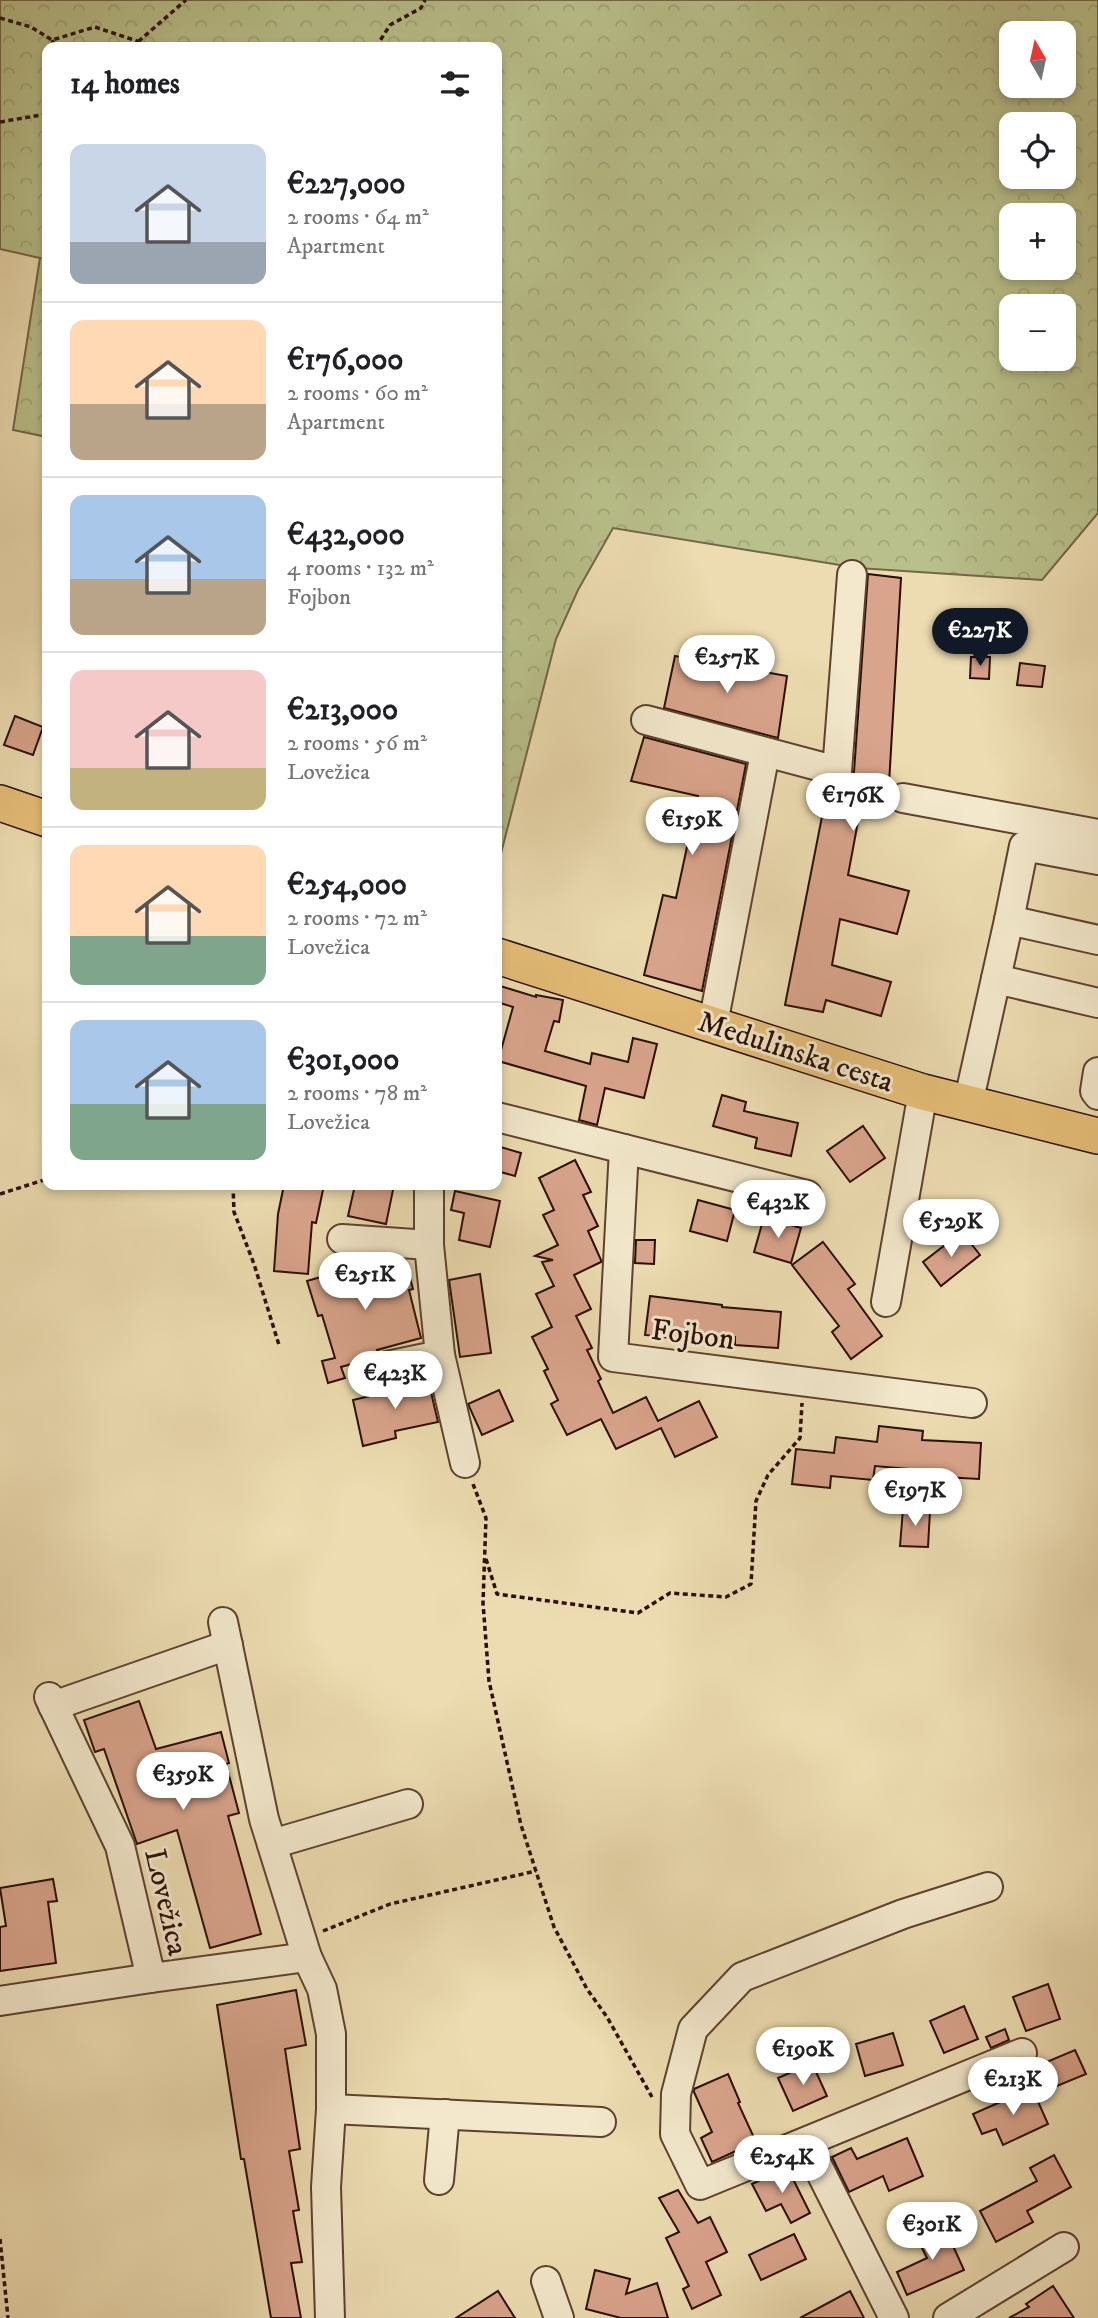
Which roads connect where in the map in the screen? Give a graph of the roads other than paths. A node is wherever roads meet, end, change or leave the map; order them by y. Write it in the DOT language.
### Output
graph roads {
  1 [pos="852,575"];
  2 [pos="646,720"];
  3 [pos="765,752"];
  4 [pos="904,797"];
  5 [pos="0,803"];
  6 [pos="42,817"];
  7 [pos="1098,834"];
  8 [pos="1098,860"];
  9 [pos="1009,920"];
  10 [pos="1098,940"];
  11 [pos="502,958"];
  12 [pos="996,979"];
  13 [pos="1098,1003"];
  14 [pos="713,1024"];
  15 [pos="1098,1072"];
  16 [pos="923,1092"];
  17 [pos="1098,1095"];
  18 [pos="968,1104"];
  19 [pos="502,1118"];
  20 [pos="1098,1136"];
  21 [pos="624,1149"];
  22 [pos="429,1190"];
  23 [pos="807,1195"];
  24 [pos="342,1239"];
  25 [pos="429,1245"];
  26 [pos="886,1302"];
  27 [pos="440,1355"];
  28 [pos="387,1366"];
  29 [pos="972,1403"];
  30 [pos="465,1463"];
  31 [pos="408,1804"];
  32 [pos="272,1844"];
  33 [pos="988,1887"];
  34 [pos="305,1950"];
  35 [pos="150,1978"];
  36 [pos="0,2001"];
  37 [pos="1022,2053"];
  38 [pos="331,2109"];
  39 [pos="445,2114"];
  40 [pos="601,2122"];
  41 [pos="806,2143"];
  42 [pos="439,2180"];
  43 [pos="1064,2247"];
  44 [pos="546,2281"];
  45 [pos="330,2318"];
  46 [pos="559,2318"];
  47 [pos="894,2318"];
  48 [pos="948,2318"];
  1 -- 3 [label="street"];
  2 -- 3 [label="street"];
  3 -- 14 [label="street"];
  4 -- 7 [label="street"];
  5 -- 6 [label="main road"];
  8 -- 9 [label="street"];
  9 -- 10 [label="street"];
  9 -- 12 [label="street"];
  11 -- 14 [label="main road, Medulinska cesta"];
  12 -- 13 [label="street"];
  12 -- 18 [label="street"];
  14 -- 16 [label="main road, Medulinska cesta"];
  15 -- 17 [label="street"];
  16 -- 18 [label="main road, Medulinska cesta"];
  16 -- 26 [label="street"];
  18 -- 20 [label="main road, Medulinska cesta"];
  19 -- 21 [label="street"];
  21 -- 23 [label="street"];
  21 -- 29 [label="street, Fojbon"];
  22 -- 25 [label="street"];
  24 -- 25 [label="street"];
  25 -- 27 [label="street"];
  27 -- 28 [label="street"];
  27 -- 30 [label="street"];
  31 -- 32 [label="street"];
  32 -- 34 [label="street"];
  32 -- 35 [label="street, Lovežica"];
  33 -- 41 [label="street"];
  34 -- 35 [label="street, Lovežica"];
  34 -- 38 [label="street"];
  35 -- 36 [label="street"];
  37 -- 41 [label="street"];
  38 -- 39 [label="street"];
  38 -- 45 [label="street"];
  39 -- 40 [label="street"];
  39 -- 42 [label="street"];
  41 -- 47 [label="street"];
  43 -- 48 [label="street"];
  44 -- 46 [label="street"];
}
